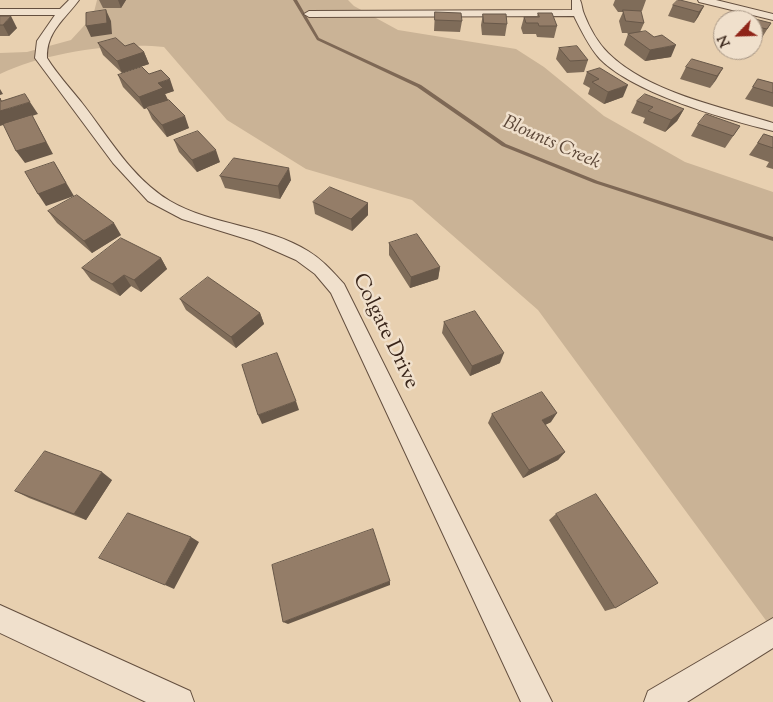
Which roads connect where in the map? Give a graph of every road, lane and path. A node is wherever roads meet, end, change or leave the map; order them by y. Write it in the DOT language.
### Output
graph roads {
  1 [pos="576,0"];
  2 [pos="703,0"];
  3 [pos="69,6"];
  4 [pos="0,12"];
  5 [pos="578,13"];
  6 [pos="309,14"];
  7 [pos="773,17"];
  8 [pos="773,128"];
  9 [pos="0,619"];
  10 [pos="773,632"];
  11 [pos="179,702"];
  12 [pos="536,702"];
  13 [pos="659,702"];
  1 -- 5 [label="street"];
  2 -- 7 [label="street"];
  3 -- 4 [label="street"];
  3 -- 12 [label="street, Colgate Drive"];
  5 -- 6 [label="street"];
  5 -- 8 [label="street"];
  9 -- 11 [label="street"];
  10 -- 13 [label="street"];
}
